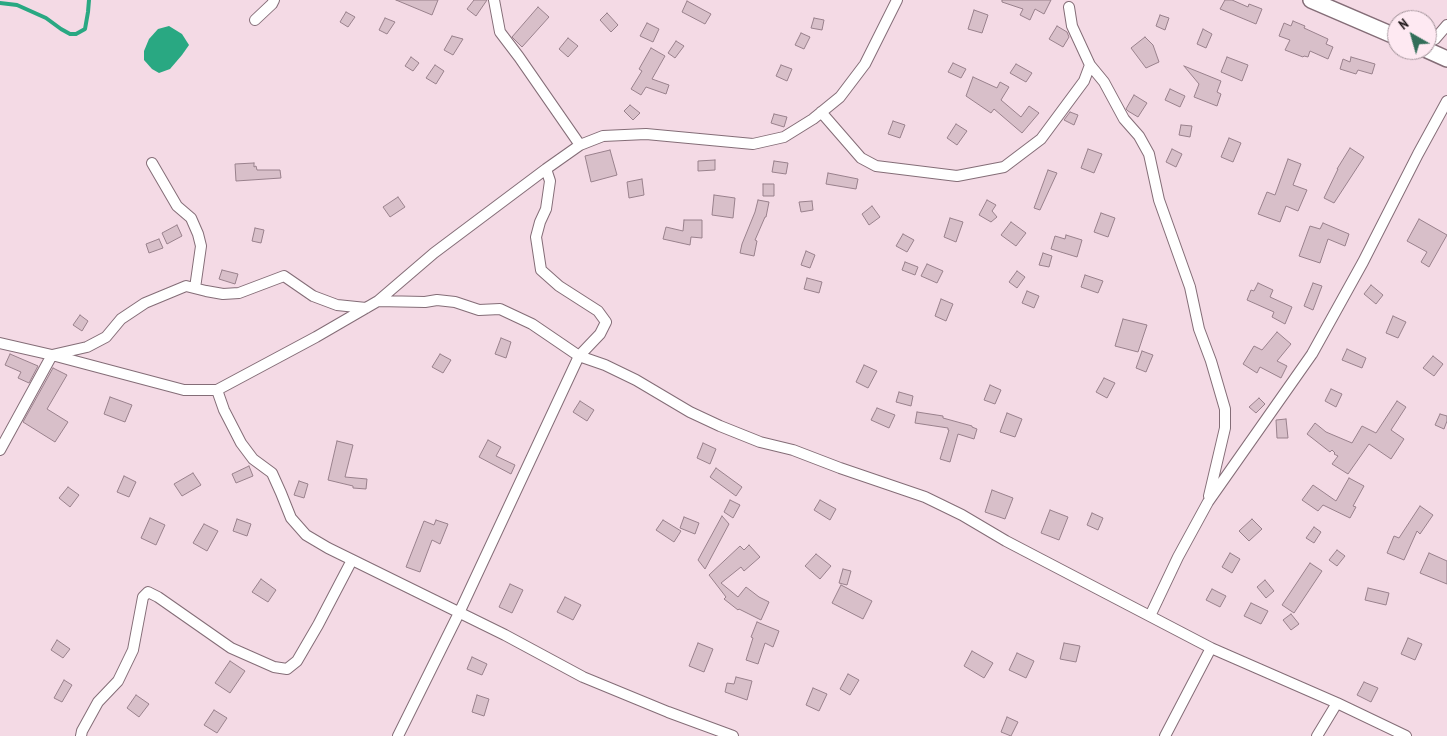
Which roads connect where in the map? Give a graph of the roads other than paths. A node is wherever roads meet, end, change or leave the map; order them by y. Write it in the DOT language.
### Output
graph roads {
  1 [pos="274,0"];
  2 [pos="494,0"];
  3 [pos="897,0"];
  4 [pos="1311,0"];
  5 [pos="1069,7"];
  6 [pos="255,20"];
  7 [pos="1447,26"];
  8 [pos="1387,33"];
  9 [pos="1437,37"];
  10 [pos="1090,65"];
  11 [pos="1447,101"];
  12 [pos="821,112"];
  13 [pos="580,145"];
  14 [pos="152,163"];
  15 [pos="546,169"];
  16 [pos="195,288"];
  17 [pos="378,301"];
  18 [pos="366,308"];
  19 [pos="0,344"];
  20 [pos="52,355"];
  21 [pos="579,356"];
  22 [pos="217,390"];
  23 [pos="0,450"];
  24 [pos="1208,502"];
  25 [pos="352,560"];
  26 [pos="459,613"];
  27 [pos="1150,616"];
  28 [pos="1211,648"];
  29 [pos="1337,703"];
  30 [pos="81,736"];
  31 [pos="398,736"];
  32 [pos="733,736"];
  33 [pos="1165,736"];
  34 [pos="1317,736"];
  35 [pos="1406,736"];
  1 -- 6 [label="street"];
  2 -- 13 [label="street"];
  3 -- 12 [label="street"];
  4 -- 8 [label="street"];
  5 -- 10 [label="street"];
  7 -- 9 [label="street"];
  10 -- 12 [label="street"];
  10 -- 24 [label="street"];
  11 -- 24 [label="street"];
  12 -- 13 [label="street"];
  13 -- 15 [label="street"];
  14 -- 16 [label="street"];
  15 -- 17 [label="street"];
  15 -- 21 [label="street"];
  16 -- 18 [label="street"];
  16 -- 20 [label="street"];
  17 -- 18 [label="street"];
  17 -- 21 [label="street"];
  18 -- 22 [label="street"];
  19 -- 20 [label="street"];
  20 -- 22 [label="street"];
  20 -- 23 [label="street"];
  21 -- 26 [label="street"];
  21 -- 27 [label="street"];
  22 -- 25 [label="street"];
  24 -- 27 [label="street"];
  25 -- 26 [label="street"];
  25 -- 30 [label="street"];
  26 -- 31 [label="street"];
  26 -- 32 [label="street"];
  27 -- 28 [label="street"];
  28 -- 29 [label="street"];
  28 -- 33 [label="street"];
  29 -- 34 [label="street"];
  29 -- 35 [label="street"];
}
